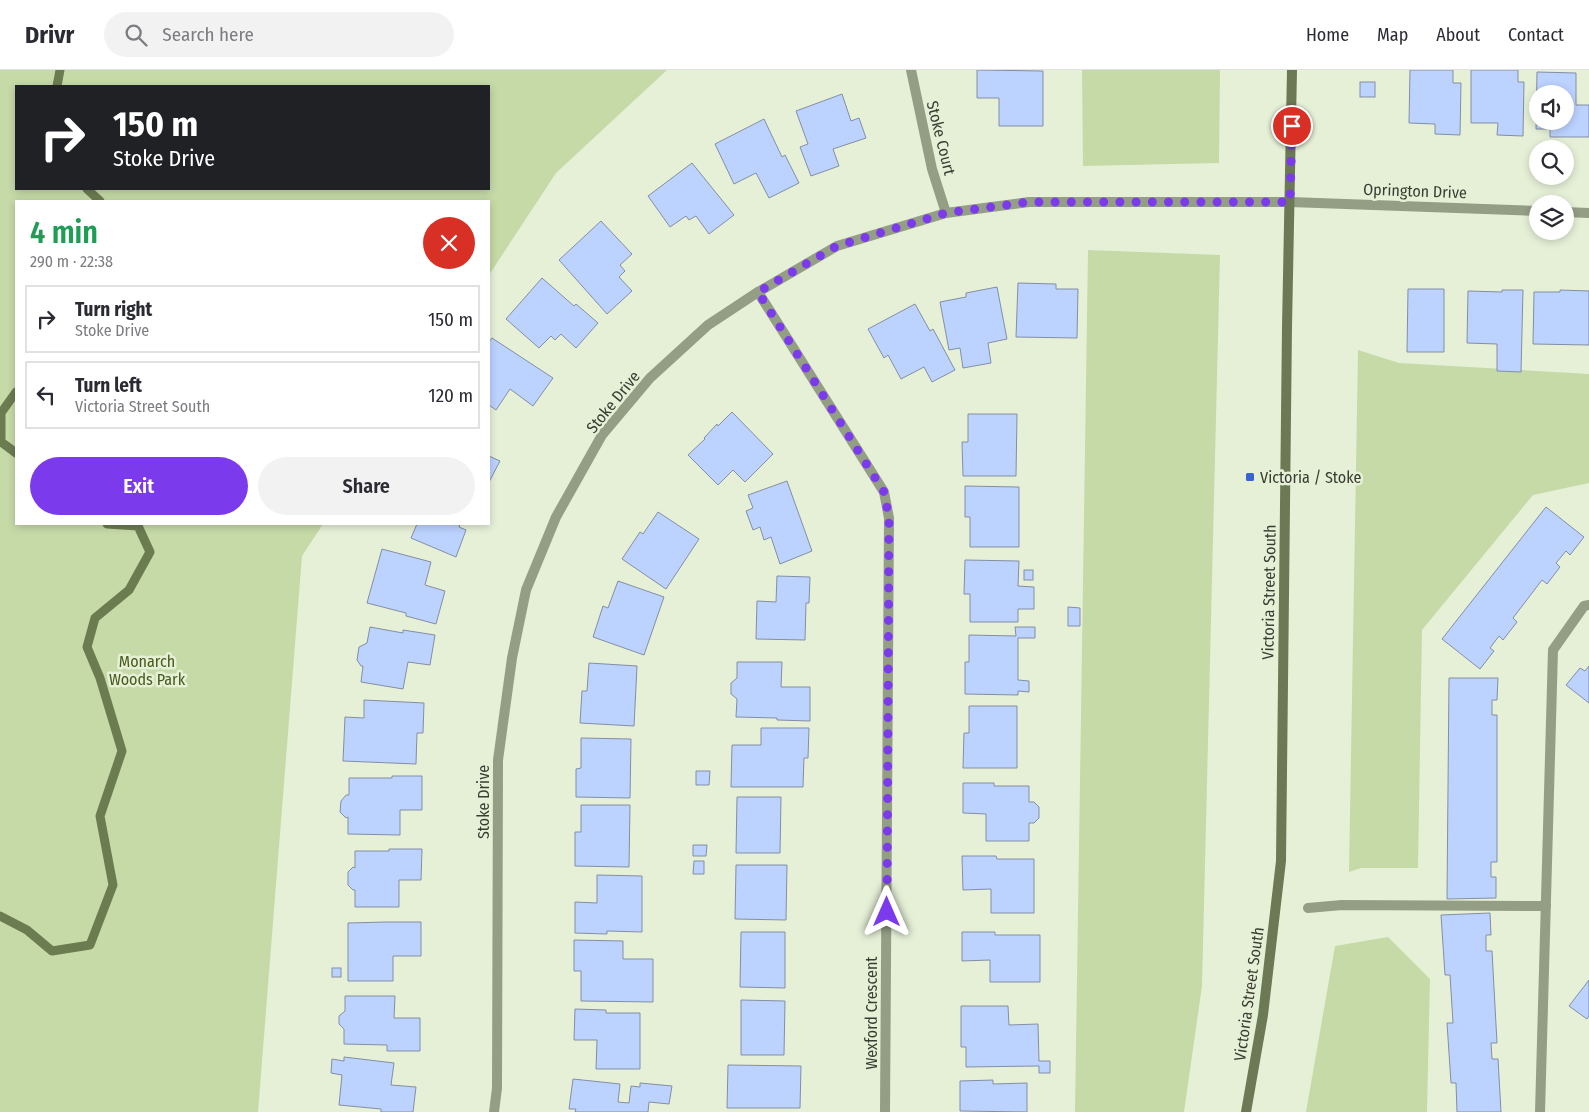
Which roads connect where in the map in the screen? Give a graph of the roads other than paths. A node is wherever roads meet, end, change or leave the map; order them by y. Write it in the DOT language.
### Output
graph roads {
  1 [pos="911,70"];
  2 [pos="1292,70"];
  3 [pos="1290,202"];
  4 [pos="1529,211"];
  5 [pos="1574,212"];
  6 [pos="946,213"];
  7 [pos="1589,213"];
  8 [pos="758,292"];
  9 [pos="1589,605"];
  10 [pos="1546,906"];
  11 [pos="1308,908"];
  12 [pos="494,1112"];
  13 [pos="885,1112"];
  14 [pos="1246,1112"];
  15 [pos="1540,1112"];
  1 -- 6 [label="street, Stoke Court"];
  2 -- 3 [label="main road, Victoria Street South"];
  3 -- 4 [label="street, Oprington Drive"];
  3 -- 6 [label="street, Stoke Drive"];
  3 -- 14 [label="main road, Victoria Street South"];
  5 -- 7 [label="street"];
  6 -- 8 [label="street, Stoke Drive"];
  8 -- 12 [label="street, Stoke Drive"];
  8 -- 13 [label="street, Wexford Crescent"];
  9 -- 10 [label="street"];
  10 -- 11 [label="street"];
  10 -- 15 [label="street"];
}
